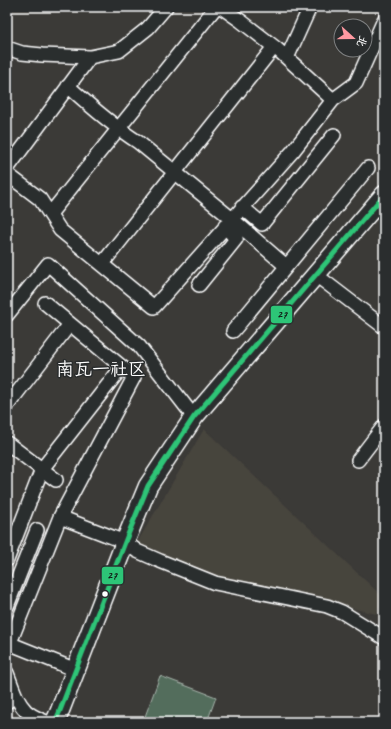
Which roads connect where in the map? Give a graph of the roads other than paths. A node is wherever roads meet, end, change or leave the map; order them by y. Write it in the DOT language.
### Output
graph roads {
  1 [pos="166,7"];
  2 [pos="216,7"];
  3 [pos="310,7"];
  4 [pos="227,9"];
  5 [pos="384,20"];
  6 [pos="274,47"];
  7 [pos="9,51"];
  8 [pos="90,57"];
  9 [pos="287,58"];
  10 [pos="68,86"];
  11 [pos="333,100"];
  12 [pos="118,128"];
  13 [pos="334,135"];
  14 [pos="368,168"];
  15 [pos="7,169"];
  16 [pos="175,172"];
  17 [pos="7,174"];
  18 [pos="384,195"];
  19 [pos="242,207"];
  20 [pos="50,214"];
  21 [pos="228,222"];
  22 [pos="102,264"];
  23 [pos="286,266"];
  24 [pos="316,275"];
  25 [pos="200,285"];
  26 [pos="45,303"];
  27 [pos="7,315"];
  28 [pos="70,324"];
  29 [pos="384,327"];
  30 [pos="233,331"];
  31 [pos="122,367"];
  32 [pos="7,406"];
  33 [pos="194,417"];
  34 [pos="384,426"];
  35 [pos="7,443"];
  36 [pos="358,460"];
  37 [pos="42,469"];
  38 [pos="56,480"];
  39 [pos="60,516"];
  40 [pos="38,530"];
  41 [pos="125,542"];
  42 [pos="7,560"];
  43 [pos="7,606"];
  44 [pos="9,637"];
  45 [pos="384,638"];
  46 [pos="76,670"];
  47 [pos="7,673"];
  48 [pos="12,702"];
  49 [pos="46,722"];
  50 [pos="55,722"];
  1 -- 8 [label="street"];
  2 -- 12 [label="street"];
  3 -- 9 [label="street"];
  4 -- 6 [label="street"];
  5 -- 11 [label="street"];
  6 -- 9 [label="street"];
  6 -- 16 [label="street"];
  7 -- 8 [label="street"];
  8 -- 10 [label="street"];
  9 -- 11 [label="street"];
  10 -- 12 [label="street"];
  10 -- 15 [label="street"];
  11 -- 19 [label="street"];
  12 -- 16 [label="street"];
  12 -- 20 [label="street"];
  13 -- 19 [label="street"];
  14 -- 23 [label="street"];
  16 -- 21 [label="street"];
  16 -- 22 [label="street"];
  17 -- 20 [label="street"];
  18 -- 24 [label="main road"];
  19 -- 21 [label="street"];
  20 -- 22 [label="street"];
  21 -- 22 [label="street"];
  21 -- 23 [label="street"];
  21 -- 25 [label="street"];
  23 -- 30 [label="street"];
  24 -- 29 [label="street"];
  24 -- 33 [label="main road"];
  26 -- 28 [label="street"];
  27 -- 33 [label="street"];
  28 -- 31 [label="street"];
  28 -- 32 [label="street"];
  31 -- 37 [label="street"];
  31 -- 39 [label="street"];
  33 -- 41 [label="main road"];
  34 -- 36 [label="street"];
  35 -- 37 [label="street"];
  37 -- 38 [label="street"];
  37 -- 42 [label="street"];
  39 -- 41 [label="street"];
  39 -- 44 [label="street"];
  40 -- 43 [label="street"];
  41 -- 45 [label="street"];
  41 -- 46 [label="main road"];
  44 -- 46 [label="street"];
  46 -- 50 [label="main road"];
  47 -- 48 [label="street"];
  48 -- 49 [label="street"];
}
